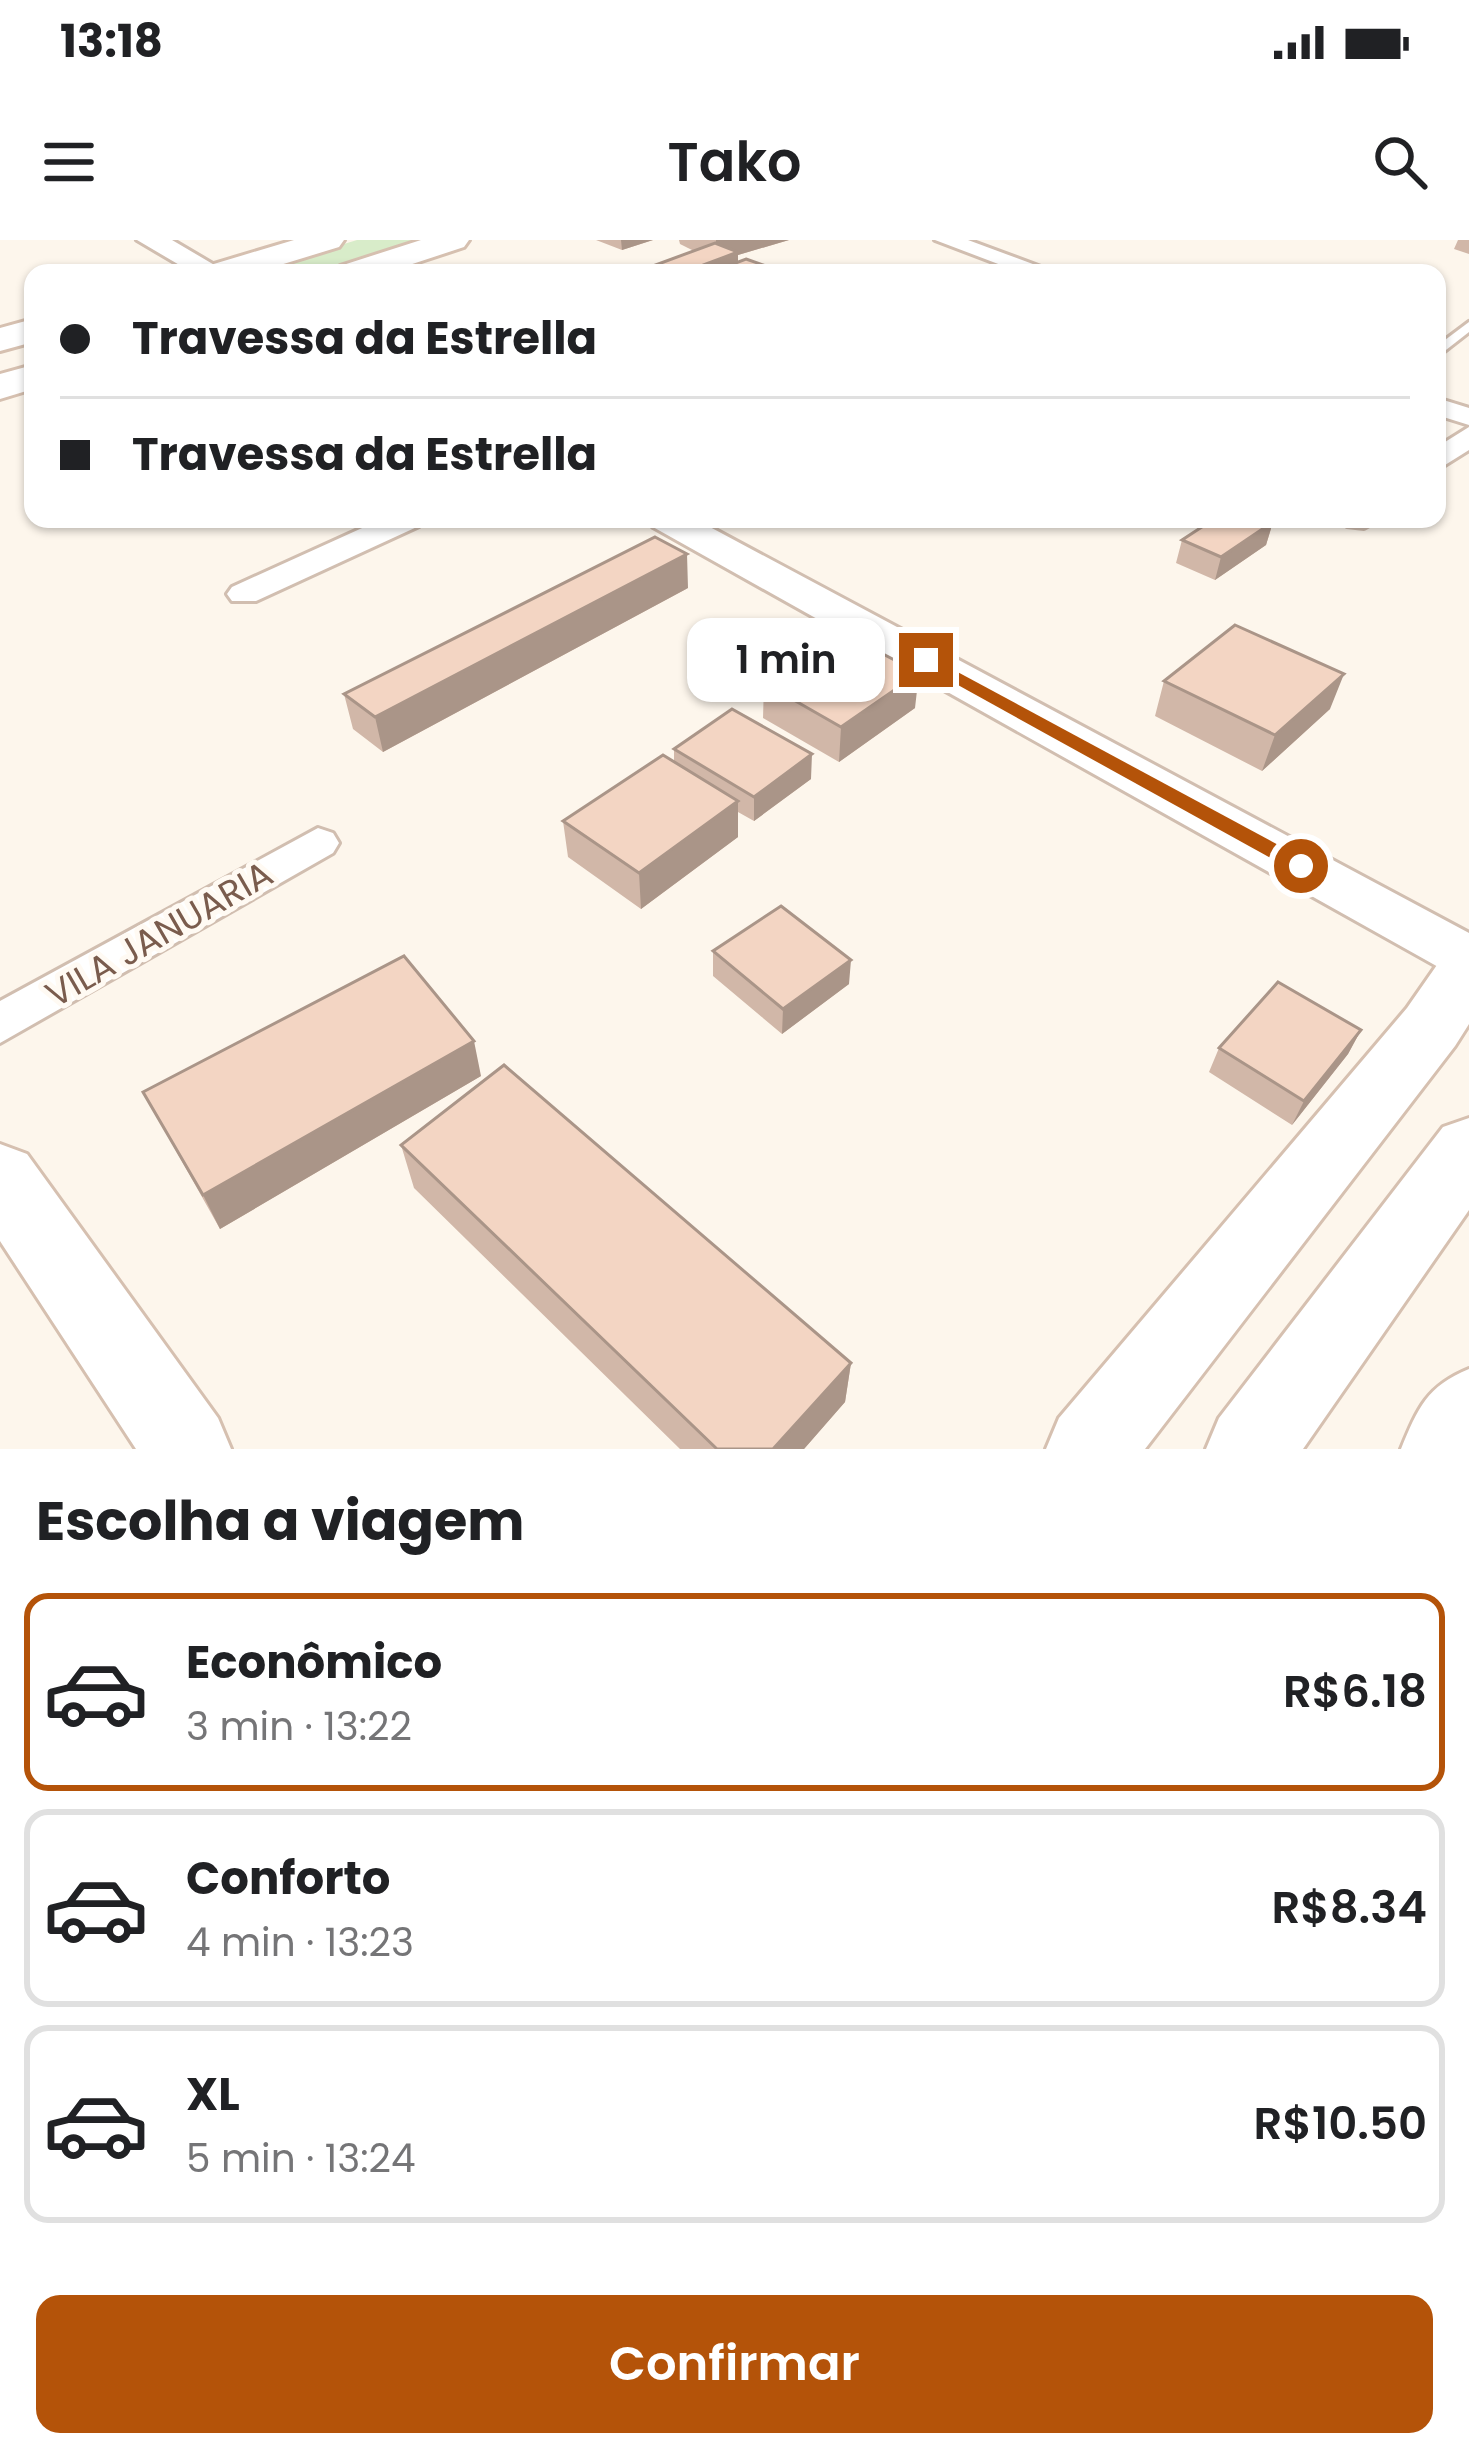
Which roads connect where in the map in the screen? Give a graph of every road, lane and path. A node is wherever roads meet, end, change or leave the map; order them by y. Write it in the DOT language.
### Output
graph roads {
  1 [pos="151,240"];
  2 [pos="328,240"];
  3 [pos="453,240"];
  4 [pos="946,240"];
  5 [pos="198,264"];
  6 [pos="247,264"];
  7 [pos="380,264"];
  8 [pos="1018,264"];
  9 [pos="1469,326"];
  10 [pos="1446,345"];
  11 [pos="388,528"];
  12 [pos="682,528"];
  13 [pos="244,594"];
  14 [pos="318,843"];
  15 [pos="1469,958"];
  16 [pos="1469,970"];
  17 [pos="0,1024"];
  18 [pos="1469,1150"];
  19 [pos="0,1177"];
  20 [pos="1469,1412"];
  21 [pos="188,1449"];
  22 [pos="1090,1449"];
  23 [pos="1250,1449"];
  24 [pos="1444,1449"];
  1 -- 5 [label="street"];
  2 -- 6 [label="main road"];
  3 -- 7 [label="main road"];
  4 -- 8 [label="street"];
  9 -- 10 [label="lane"];
  11 -- 13 [label="street"];
  12 -- 15 [label="street"];
  14 -- 17 [label="street, VILA JANUARIA"];
  16 -- 22 [label="main road"];
  18 -- 23 [label="main road"];
  19 -- 21 [label="main road"];
  20 -- 24 [label="main road"];
}
